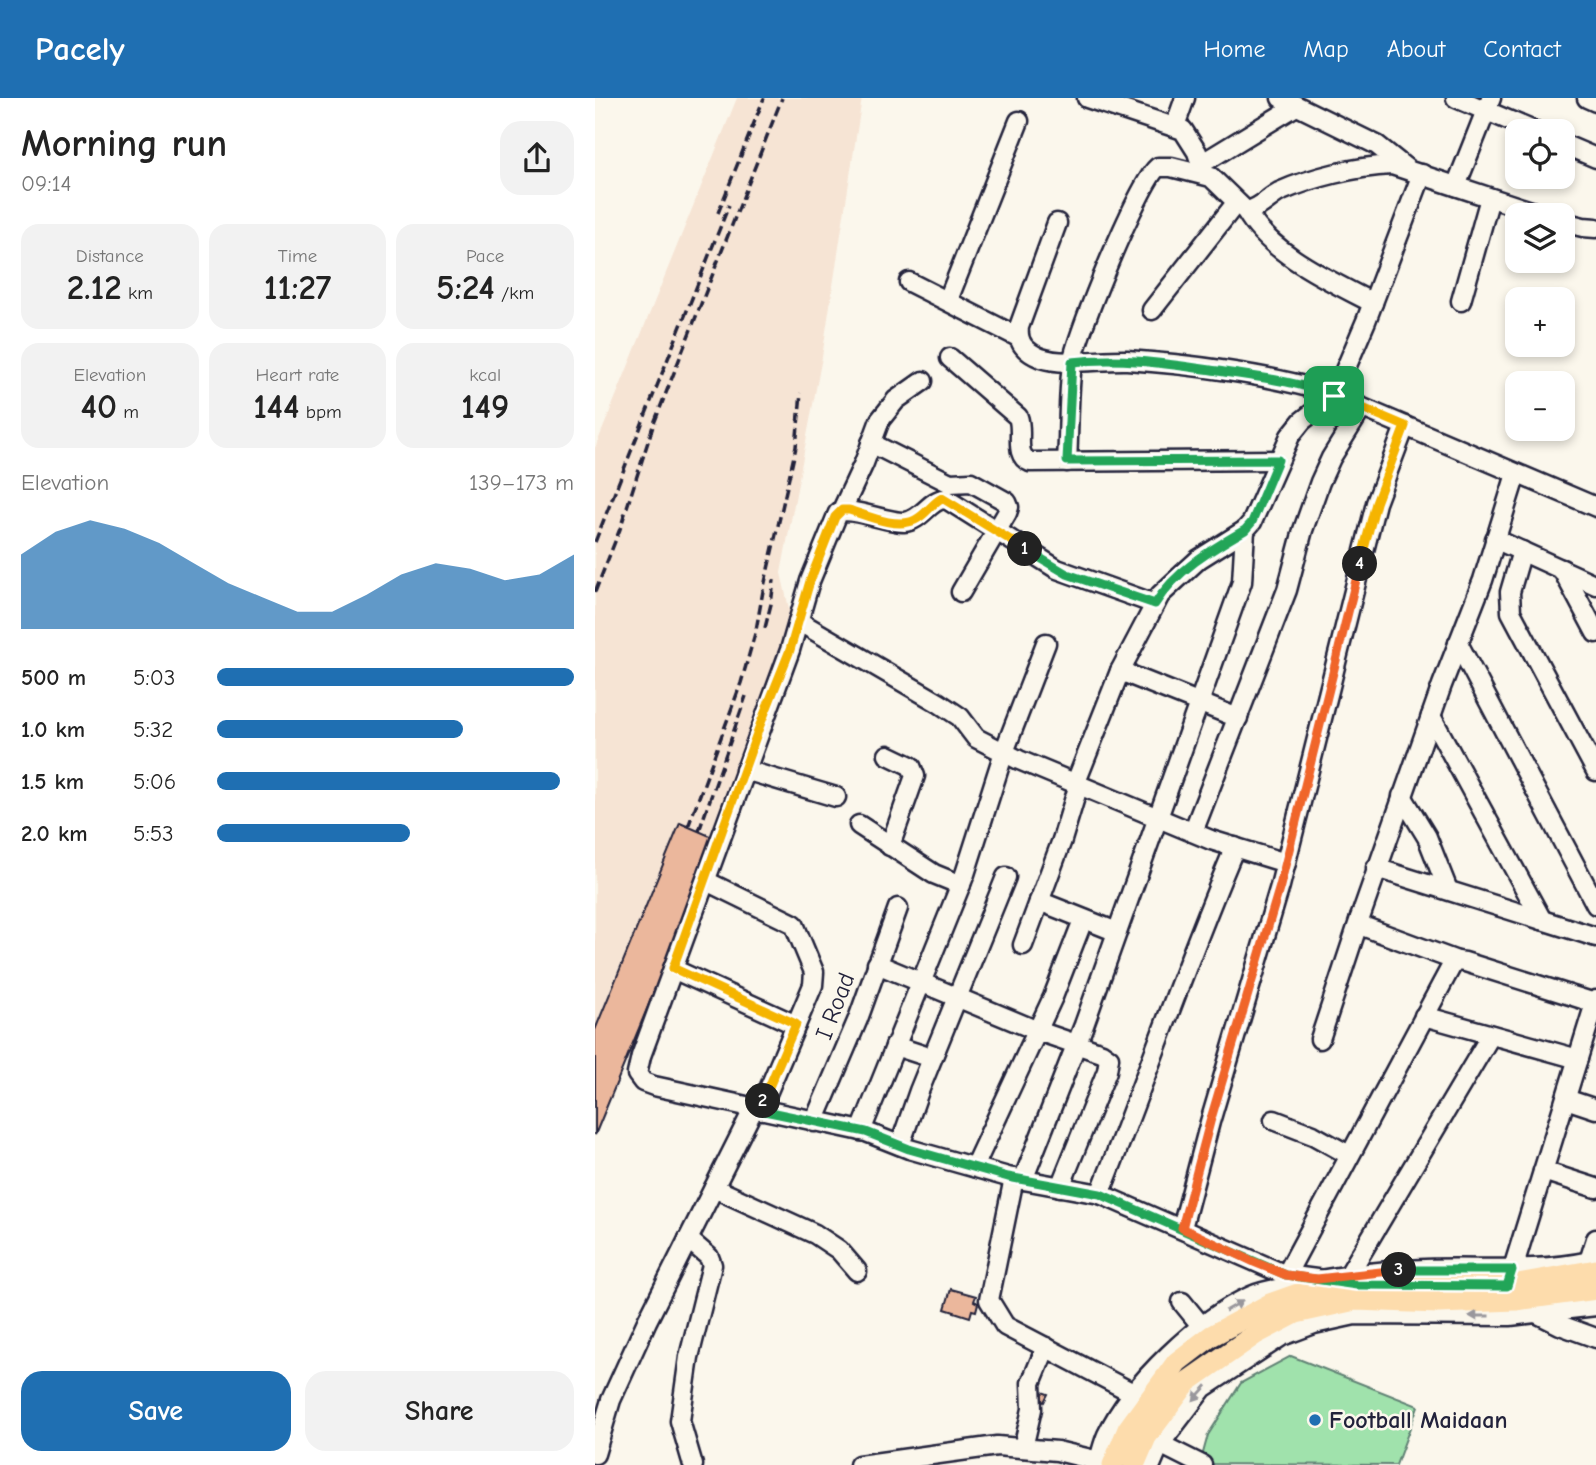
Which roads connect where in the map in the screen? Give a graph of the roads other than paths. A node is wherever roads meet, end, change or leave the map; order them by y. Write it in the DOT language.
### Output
graph roads {
  1 [pos="1087,98"];
  2 [pos="1185,98"];
  3 [pos="1456,98"];
  4 [pos="1587,98"];
  5 [pos="1289,102"];
  6 [pos="1596,102"];
  7 [pos="1488,104"];
  8 [pos="1514,119"];
  9 [pos="1019,121"];
  10 [pos="1175,126"];
  11 [pos="1575,149"];
  12 [pos="1596,158"];
  13 [pos="1202,169"];
  14 [pos="1414,171"];
  15 [pos="1456,187"];
  16 [pos="1490,198"];
  17 [pos="1506,203"];
  18 [pos="1241,207"];
  19 [pos="1057,223"];
  20 [pos="1575,225"];
  21 [pos="1596,228"];
  22 [pos="909,282"];
  23 [pos="948,300"];
  24 [pos="1461,301"];
  25 [pos="1373,303"];
  26 [pos="1152,310"];
  27 [pos="1018,337"];
  28 [pos="950,358"];
  29 [pos="1072,362"];
  30 [pos="923,381"];
  31 [pos="1334,396"];
  32 [pos="1362,408"];
  33 [pos="1405,426"];
  34 [pos="871,443"];
  35 [pos="1278,460"];
  36 [pos="1067,461"];
  37 [pos="1516,474"];
  38 [pos="1596,507"];
  39 [pos="842,510"];
  40 [pos="996,530"];
  41 [pos="1245,530"];
  42 [pos="1495,539"];
  43 [pos="1523,551"];
  44 [pos="1562,569"];
  45 [pos="1596,585"];
  46 [pos="961,592"];
  47 [pos="1155,604"];
  48 [pos="799,621"];
  49 [pos="1596,633"];
  50 [pos="1046,643"];
  51 [pos="1458,643"];
  52 [pos="1120,671"];
  53 [pos="1197,703"];
  54 [pos="1431,716"];
  55 [pos="1238,718"];
  56 [pos="1004,752"];
  57 [pos="888,755"];
  58 [pos="745,769"];
  59 [pos="1596,771"];
  60 [pos="1077,783"];
  61 [pos="1402,796"];
  62 [pos="836,797"];
  63 [pos="1157,817"];
  64 [pos="859,825"];
  65 [pos="1193,832"];
  66 [pos="890,846"];
  67 [pos="1235,848"];
  68 [pos="1286,863"];
  69 [pos="1376,868"];
  70 [pos="1006,877"];
  71 [pos="706,881"];
  72 [pos="961,885"];
  73 [pos="1448,890"];
  74 [pos="1039,901"];
  75 [pos="1596,905"];
  76 [pos="898,908"];
  77 [pos="1360,918"];
  78 [pos="1083,920"];
  79 [pos="1542,920"];
  80 [pos="1117,932"];
  81 [pos="1596,937"];
  82 [pos="1023,945"];
  83 [pos="1457,961"];
  84 [pos="877,964"];
  85 [pos="673,968"];
  86 [pos="921,982"];
  87 [pos="957,996"];
  88 [pos="1596,1002"];
  89 [pos="1424,1016"];
  90 [pos="796,1024"];
  91 [pos="1038,1031"];
  92 [pos="1491,1035"];
  93 [pos="1320,1039"];
  94 [pos="1590,1039"];
  95 [pos="1076,1043"];
  96 [pos="895,1046"];
  97 [pos="932,1058"];
  98 [pos="1578,1059"];
  99 [pos="1566,1099"];
  100 [pos="757,1109"];
  101 [pos="1596,1110"];
  102 [pos="1274,1120"];
  103 [pos="814,1122"];
  104 [pos="861,1131"];
  105 [pos="900,1145"];
  106 [pos="1349,1155"];
  107 [pos="974,1167"];
  108 [pos="1543,1171"];
  109 [pos="1019,1179"];
  110 [pos="1061,1186"];
  111 [pos="714,1188"];
  112 [pos="1596,1188"];
  113 [pos="1100,1194"];
  114 [pos="1182,1228"];
  115 [pos="688,1239"];
  116 [pos="1596,1239"];
  117 [pos="1594,1264"];
  118 [pos="857,1271"];
  119 [pos="1286,1275"];
  120 [pos="1317,1279"];
  121 [pos="1353,1280"];
  122 [pos="1512,1285"];
  123 [pos="1596,1289"];
  124 [pos="1182,1302"];
  125 [pos="1596,1306"];
  126 [pos="1537,1314"];
  127 [pos="1206,1332"];
  128 [pos="1596,1338"];
  129 [pos="1046,1347"];
  130 [pos="1135,1394"];
  131 [pos="1137,1433"];
  132 [pos="1023,1448"];
  133 [pos="595,1454"];
  134 [pos="1103,1463"];
  135 [pos="693,1465"];
  136 [pos="859,1465"];
  137 [pos="1134,1465"];
  138 [pos="1151,1465"];
  139 [pos="1202,1465"];
  1 -- 10 [label="street"];
  2 -- 10 [label="street"];
  3 -- 7 [label="street"];
  4 -- 6 [label="street"];
  5 -- 13 [label="street"];
  5 -- 14 [label="street"];
  7 -- 8 [label="street"];
  7 -- 15 [label="street"];
  9 -- 23 [label="street"];
  10 -- 13 [label="street"];
  11 -- 12 [label="street"];
  13 -- 18 [label="street"];
  13 -- 29 [label="street"];
  14 -- 15 [label="street"];
  14 -- 18 [label="street"];
  14 -- 25 [label="street"];
  15 -- 16 [label="street"];
  16 -- 17 [label="street"];
  16 -- 24 [label="street"];
  18 -- 25 [label="street"];
  18 -- 26 [label="street"];
  19 -- 27 [label="street"];
  20 -- 21 [label="street"];
  22 -- 23 [label="street"];
  23 -- 27 [label="street"];
  25 -- 31 [label="street"];
  27 -- 29 [label="street"];
  28 -- 36 [label="street"];
  29 -- 31 [label="street"];
  29 -- 36 [label="street"];
  30 -- 34 [label="street"];
  31 -- 32 [label="street"];
  31 -- 35 [label="street"];
  32 -- 33 [label="street"];
  32 -- 55 [label="street"];
  33 -- 37 [label="street"];
  33 -- 68 [label="street"];
  34 -- 39 [label="street"];
  34 -- 40 [label="street"];
  35 -- 36 [label="street"];
  35 -- 41 [label="street"];
  37 -- 38 [label="street"];
  37 -- 42 [label="street"];
  39 -- 40 [label="street"];
  39 -- 48 [label="street"];
  40 -- 46 [label="street"];
  40 -- 47 [label="street"];
  41 -- 47 [label="street"];
  41 -- 53 [label="street"];
  42 -- 43 [label="street"];
  42 -- 51 [label="street"];
  43 -- 44 [label="street"];
  43 -- 59 [label="street"];
  44 -- 45 [label="street"];
  44 -- 49 [label="street"];
  47 -- 52 [label="street"];
  48 -- 56 [label="street"];
  48 -- 58 [label="street"];
  50 -- 56 [label="street"];
  51 -- 54 [label="street"];
  51 -- 75 [label="street"];
  52 -- 53 [label="street"];
  52 -- 60 [label="street"];
  53 -- 55 [label="street"];
  53 -- 63 [label="street"];
  54 -- 61 [label="street"];
  54 -- 79 [label="street"];
  55 -- 65 [label="street"];
  56 -- 60 [label="street"];
  56 -- 72 [label="street"];
  57 -- 66 [label="street"];
  58 -- 62 [label="street"];
  58 -- 71 [label="street"];
  60 -- 63 [label="street"];
  60 -- 74 [label="street"];
  61 -- 69 [label="street"];
  61 -- 73 [label="street"];
  63 -- 65 [label="street"];
  63 -- 80 [label="street"];
  64 -- 66 [label="street"];
  65 -- 67 [label="street"];
  66 -- 72 [label="street"];
  67 -- 68 [label="street"];
  67 -- 113 [label="street"];
  68 -- 114 [label="street"];
  69 -- 73 [label="street"];
  69 -- 77 [label="street"];
  70 -- 87 [label="street"];
  71 -- 85 [label="street"];
  71 -- 90 [label="street"];
  72 -- 86 [label="street"];
  73 -- 79 [label="street"];
  74 -- 78 [label="street"];
  74 -- 82 [label="street"];
  76 -- 84 [label="street, I Road"];
  77 -- 83 [label="street"];
  77 -- 93 [label="street"];
  78 -- 80 [label="street"];
  78 -- 91 [label="street"];
  79 -- 81 [label="street"];
  80 -- 95 [label="street"];
  83 -- 88 [label="street"];
  83 -- 89 [label="street"];
  84 -- 86 [label="street"];
  84 -- 103 [label="street, I Road"];
  85 -- 90 [label="street"];
  85 -- 100 [label="street"];
  86 -- 87 [label="street"];
  86 -- 96 [label="street"];
  87 -- 91 [label="street"];
  87 -- 97 [label="street"];
  88 -- 94 [label="street"];
  89 -- 92 [label="street"];
  89 -- 106 [label="street"];
  90 -- 100 [label="street"];
  91 -- 95 [label="street"];
  91 -- 107 [label="street"];
  92 -- 98 [label="street"];
  92 -- 121 [label="street"];
  94 -- 98 [label="street"];
  95 -- 109 [label="street"];
  95 -- 110 [label="street"];
  96 -- 97 [label="street"];
  96 -- 104 [label="street"];
  97 -- 105 [label="street"];
  98 -- 99 [label="street"];
  99 -- 101 [label="street"];
  99 -- 108 [label="street"];
  100 -- 103 [label="street"];
  100 -- 111 [label="street"];
  102 -- 106 [label="street"];
  103 -- 104 [label="street"];
  104 -- 105 [label="street"];
  105 -- 107 [label="street"];
  106 -- 119 [label="street"];
  107 -- 109 [label="street"];
  108 -- 112 [label="street"];
  108 -- 122 [label="street"];
  109 -- 110 [label="street"];
  109 -- 129 [label="street"];
  110 -- 113 [label="street"];
  111 -- 115 [label="street"];
  111 -- 118 [label="street"];
  113 -- 114 [label="street"];
  114 -- 119 [label="street"];
  115 -- 133 [label="street"];
  115 -- 135 [label="street"];
  116 -- 117 [label="street"];
  117 -- 122 [label="main road"];
  119 -- 120 [label="street"];
  120 -- 121 [label="street"];
  127 -- 120 [label="street, one-way"];
  121 -- 122 [label="main road"];
  121 -- 127 [label="main road"];
  122 -- 123 [label="main road"];
  122 -- 126 [label="street"];
  122 -- 131 [label="main road"];
  124 -- 127 [label="street"];
  125 -- 126 [label="street"];
  126 -- 128 [label="street"];
  126 -- 131 [label="street, one-way"];
  127 -- 130 [label="street"];
  127 -- 131 [label="main road"];
  129 -- 130 [label="street"];
  129 -- 132 [label="street"];
  130 -- 131 [label="street"];
  131 -- 134 [label="main road"];
  131 -- 137 [label="main road"];
  131 -- 138 [label="street"];
  131 -- 139 [label="street"];
  132 -- 134 [label="street"];
  132 -- 136 [label="street"];
}
